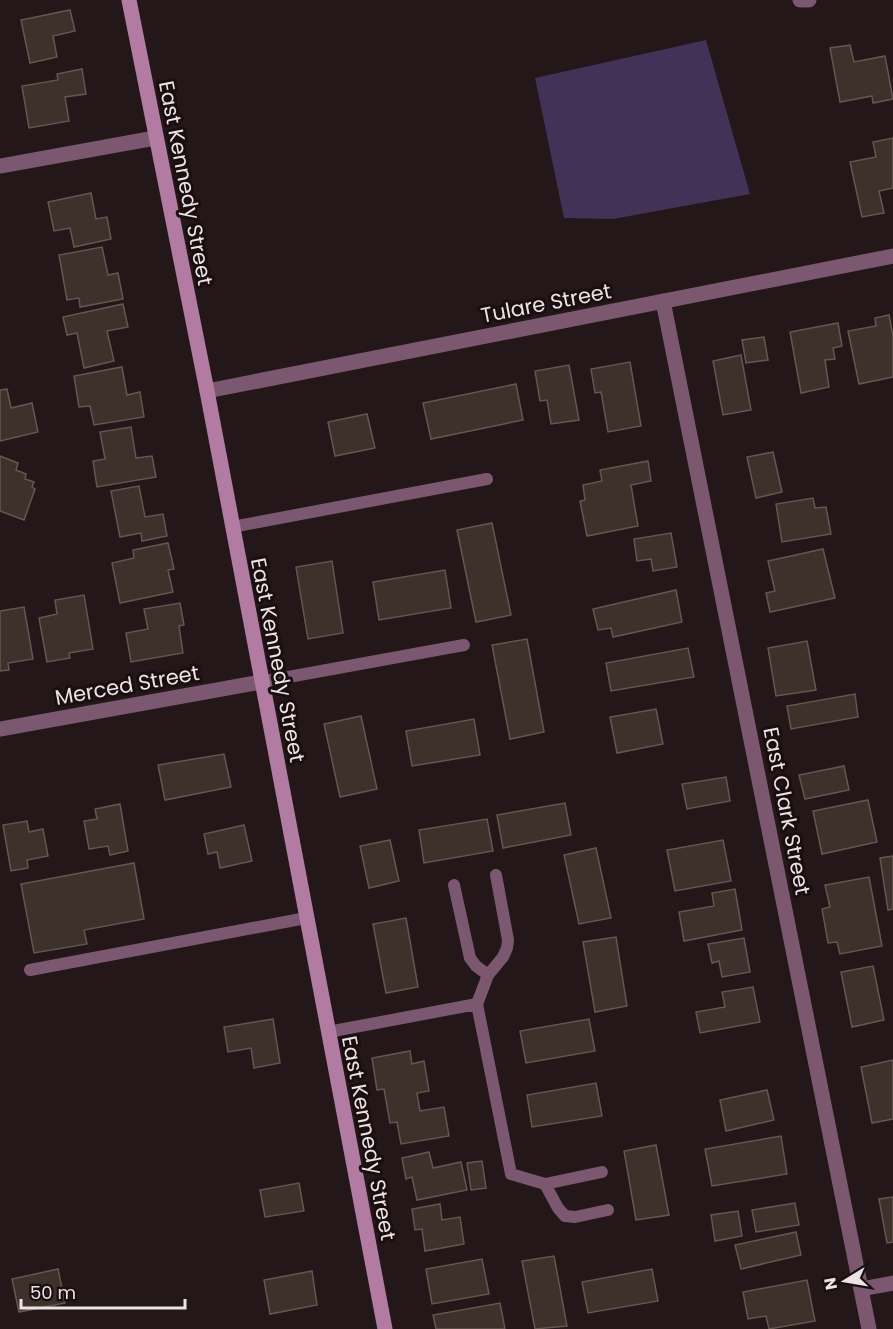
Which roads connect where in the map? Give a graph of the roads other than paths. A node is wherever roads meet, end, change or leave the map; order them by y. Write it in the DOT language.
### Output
graph roads {
  1 [pos="129,0"];
  2 [pos="800,0"];
  3 [pos="809,0"];
  4 [pos="155,138"];
  5 [pos="0,166"];
  6 [pos="893,256"];
  7 [pos="663,301"];
  8 [pos="207,391"];
  9 [pos="487,479"];
  10 [pos="232,527"];
  11 [pos="464,645"];
  12 [pos="261,682"];
  13 [pos="0,729"];
  14 [pos="496,875"];
  15 [pos="454,885"];
  16 [pos="306,918"];
  17 [pos="30,969"];
  18 [pos="488,975"];
  19 [pos="477,1004"];
  20 [pos="328,1032"];
  21 [pos="602,1172"];
  22 [pos="545,1184"];
  23 [pos="608,1210"];
  24 [pos="893,1283"];
  25 [pos="861,1289"];
  26 [pos="385,1329"];
  27 [pos="869,1329"];
  1 -- 4 [label="street, East Kennedy Street"];
  2 -- 3 [label="street"];
  4 -- 5 [label="street"];
  4 -- 8 [label="street, East Kennedy Street"];
  6 -- 7 [label="street, Tulare Street"];
  7 -- 8 [label="street, Tulare Street"];
  7 -- 25 [label="street, East Clark Street"];
  8 -- 10 [label="street, East Kennedy Street"];
  9 -- 10 [label="lane"];
  10 -- 12 [label="street, East Kennedy Street"];
  11 -- 12 [label="lane"];
  12 -- 13 [label="street, Merced Street"];
  12 -- 16 [label="street, East Kennedy Street"];
  14 -- 18 [label="lane"];
  15 -- 18 [label="lane"];
  16 -- 17 [label="lane"];
  16 -- 20 [label="street, East Kennedy Street"];
  18 -- 19 [label="lane"];
  19 -- 20 [label="lane"];
  19 -- 22 [label="lane"];
  20 -- 26 [label="street, East Kennedy Street"];
  21 -- 22 [label="lane"];
  22 -- 23 [label="lane"];
  24 -- 25 [label="street"];
  25 -- 27 [label="street, East Clark Street"];
}
